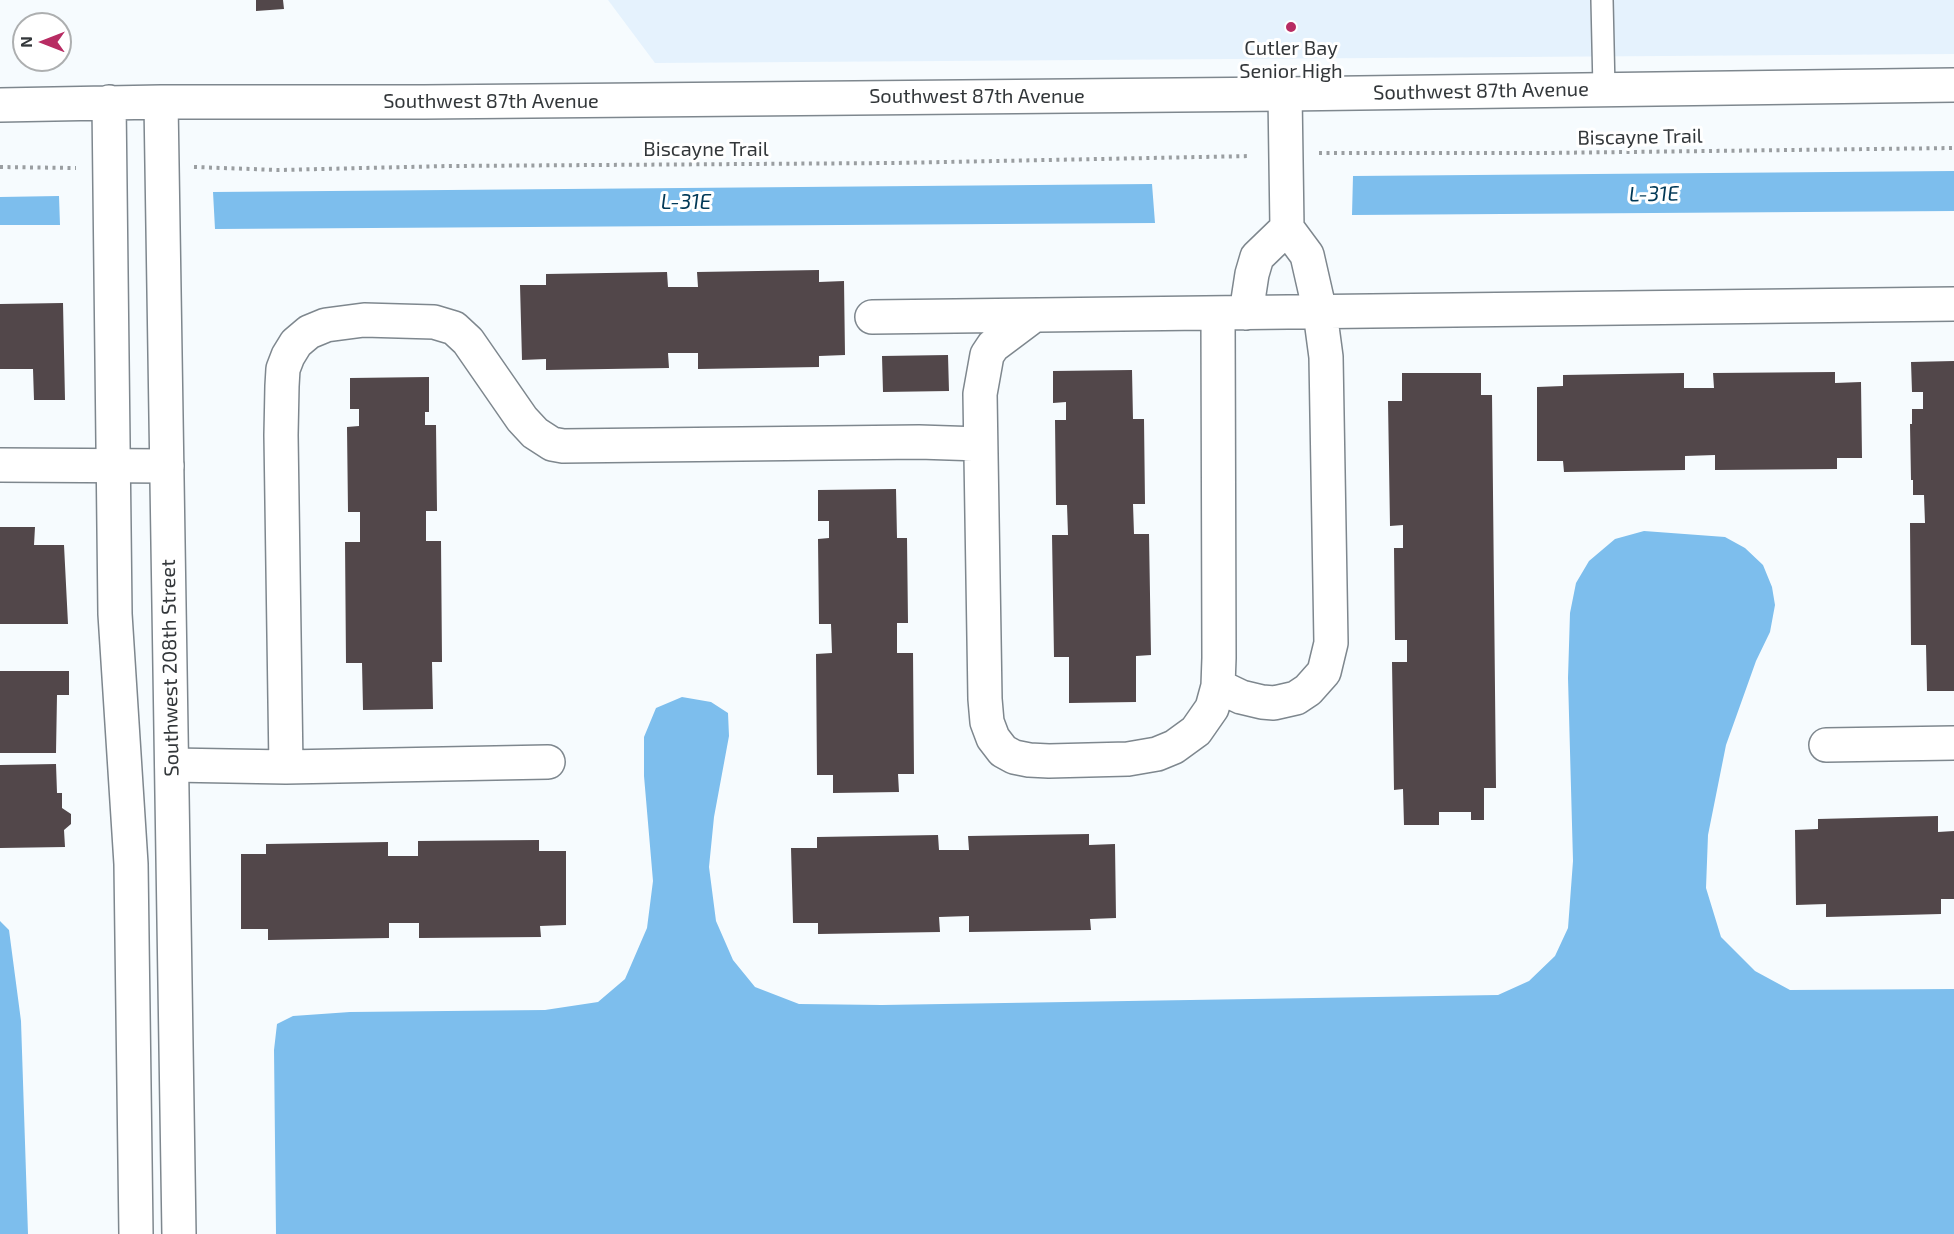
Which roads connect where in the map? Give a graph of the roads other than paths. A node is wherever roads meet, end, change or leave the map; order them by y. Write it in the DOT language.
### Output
graph roads {
  1 [pos="1602,0"];
  2 [pos="1954,85"];
  3 [pos="1604,88"];
  4 [pos="1286,94"];
  5 [pos="108,102"];
  6 [pos="160,102"];
  7 [pos="0,105"];
  8 [pos="1287,228"];
  9 [pos="1954,304"];
  10 [pos="1320,312"];
  11 [pos="1232,314"];
  12 [pos="1033,316"];
  13 [pos="872,317"];
  14 [pos="980,444"];
  15 [pos="0,465"];
  16 [pos="115,465"];
  17 [pos="167,466"];
  18 [pos="1218,686"];
  19 [pos="1954,744"];
  20 [pos="1826,746"];
  21 [pos="548,762"];
  22 [pos="172,765"];
  23 [pos="286,766"];
  24 [pos="136,1234"];
  25 [pos="179,1234"];
  1 -- 3 [label="lane"];
  2 -- 3 [label="street, Southwest 87th Avenue"];
  3 -- 4 [label="street, Southwest 87th Avenue"];
  4 -- 6 [label="street, Southwest 87th Avenue"];
  4 -- 8 [label="street"];
  5 -- 6 [label="street, Southwest 87th Avenue"];
  5 -- 7 [label="street, Southwest 87th Avenue"];
  5 -- 16 [label="street"];
  6 -- 17 [label="street, Southwest 208th Street"];
  8 -- 10 [label="street"];
  8 -- 11 [label="street"];
  9 -- 10 [label="street"];
  10 -- 11 [label="street"];
  10 -- 18 [label="street"];
  11 -- 12 [label="street"];
  11 -- 18 [label="street"];
  12 -- 13 [label="street"];
  12 -- 14 [label="street"];
  14 -- 18 [label="street"];
  14 -- 23 [label="street"];
  15 -- 16 [label="street"];
  16 -- 17 [label="street"];
  16 -- 24 [label="street"];
  17 -- 22 [label="street, Southwest 208th Street"];
  19 -- 20 [label="street"];
  21 -- 23 [label="street"];
  22 -- 23 [label="street"];
  22 -- 25 [label="street, Southwest 208th Street"];
}
